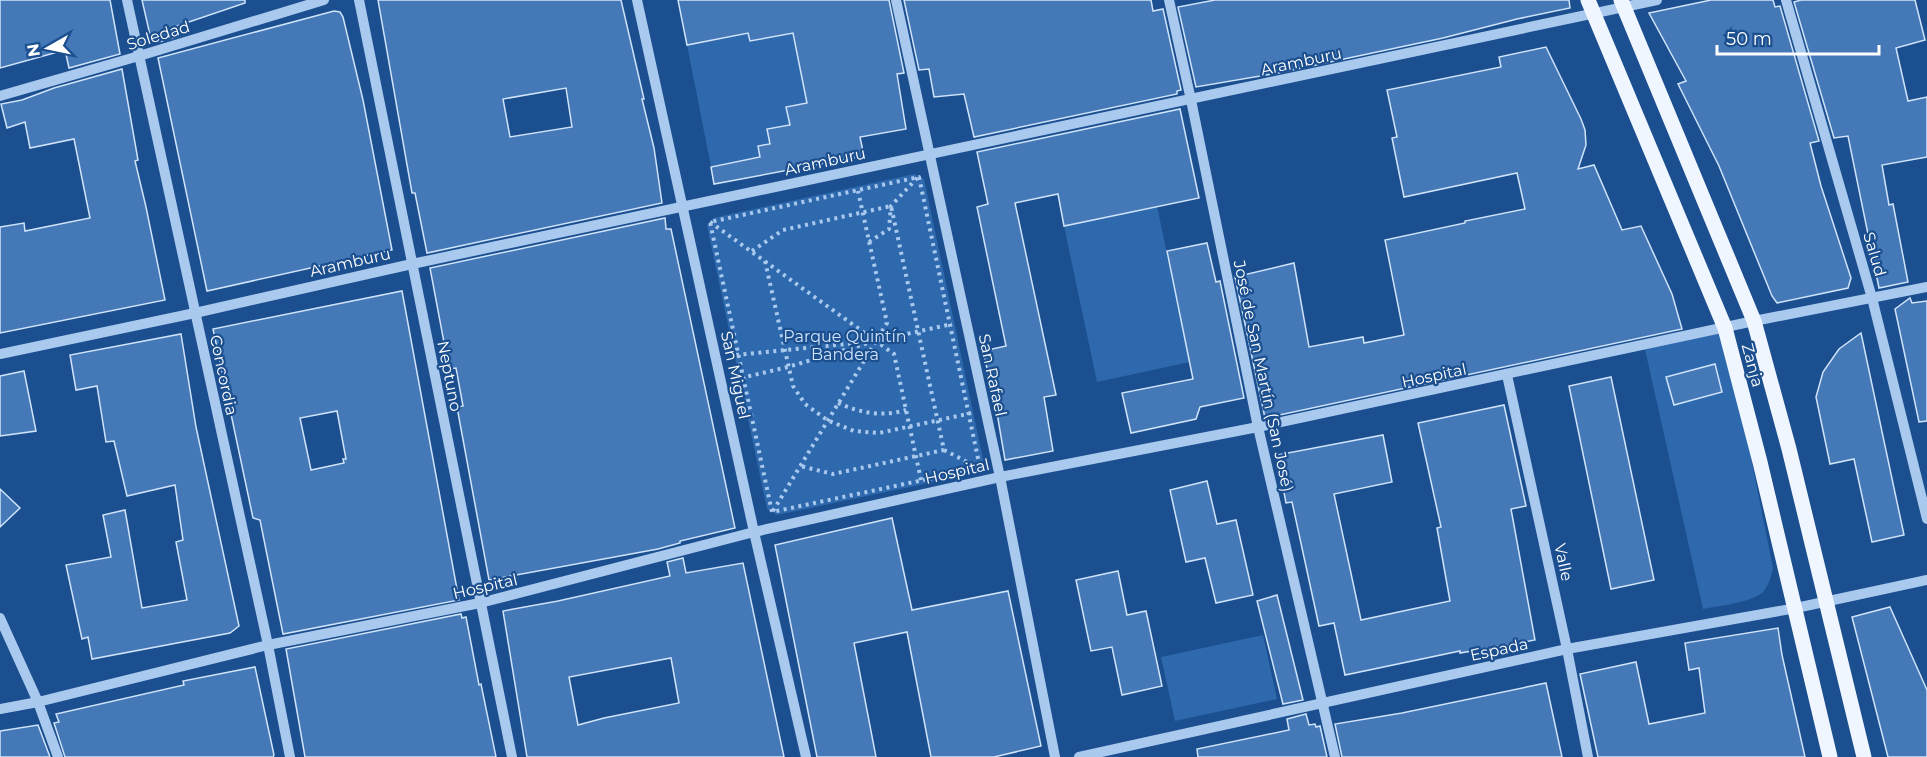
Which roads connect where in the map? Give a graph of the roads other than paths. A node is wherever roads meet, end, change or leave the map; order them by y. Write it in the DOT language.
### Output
graph roads {
  1 [pos="127,0"];
  2 [pos="324,0"];
  3 [pos="359,0"];
  4 [pos="637,0"];
  5 [pos="896,0"];
  6 [pos="1169,0"];
  7 [pos="1657,0"];
  8 [pos="1786,0"];
  9 [pos="1623,3"];
  10 [pos="1591,6"];
  11 [pos="139,56"];
  12 [pos="0,96"];
  13 [pos="1191,100"];
  14 [pos="931,154"];
  15 [pos="683,206"];
  16 [pos="412,264"];
  17 [pos="1927,288"];
  18 [pos="1872,298"];
  19 [pos="195,313"];
  20 [pos="1754,321"];
  21 [pos="1725,328"];
  22 [pos="0,354"];
  23 [pos="1508,375"];
  24 [pos="1258,427"];
  25 [pos="1000,477"];
  26 [pos="1927,519"];
  27 [pos="754,532"];
  28 [pos="1927,580"];
  29 [pos="1826,601"];
  30 [pos="480,603"];
  31 [pos="1796,608"];
  32 [pos="0,618"];
  33 [pos="268,645"];
  34 [pos="1567,649"];
  35 [pos="38,702"];
  36 [pos="1322,702"];
  37 [pos="0,710"];
  38 [pos="58,757"];
  39 [pos="290,757"];
  40 [pos="512,757"];
  41 [pos="806,757"];
  42 [pos="1055,757"];
  43 [pos="1079,757"];
  44 [pos="1335,757"];
  45 [pos="1588,757"];
  46 [pos="1830,757"];
  47 [pos="1864,757"];
  1 -- 11 [label="street, Concordia"];
  2 -- 11 [label="street, Soledad"];
  3 -- 16 [label="street, Neptuno"];
  4 -- 15 [label="street, San Miguel"];
  5 -- 14 [label="street, San Rafael"];
  6 -- 13 [label="street, José de San Martín (San José)"];
  7 -- 9 [label="street, Aramburu"];
  8 -- 18 [label="street, Salud"];
  9 -- 10 [label="street, Aramburu"];
  9 -- 20 [label="main road, Zanja"];
  10 -- 13 [label="street, Aramburu"];
  10 -- 21 [label="main road, Zanja"];
  11 -- 12 [label="street, Soledad"];
  11 -- 19 [label="street, Concordia"];
  13 -- 14 [label="street, Aramburu"];
  13 -- 24 [label="street, José de San Martín (San José)"];
  14 -- 15 [label="street, Aramburu"];
  14 -- 25 [label="street, San Rafael"];
  15 -- 16 [label="street, Aramburu"];
  15 -- 27 [label="street, San Miguel"];
  16 -- 19 [label="street, Aramburu"];
  16 -- 30 [label="street, Neptuno"];
  17 -- 18 [label="street, Hospital"];
  18 -- 20 [label="street, Hospital"];
  18 -- 26 [label="street, Salud"];
  19 -- 22 [label="street, Aramburu"];
  19 -- 33 [label="street, Concordia"];
  20 -- 21 [label="street, Hospital"];
  20 -- 29 [label="main road, Zanja"];
  21 -- 23 [label="street, Hospital"];
  21 -- 31 [label="main road, Zanja"];
  23 -- 24 [label="street, Hospital"];
  23 -- 34 [label="street, Valle"];
  24 -- 25 [label="street, Hospital"];
  24 -- 36 [label="street, José de San Martín (San José)"];
  25 -- 27 [label="street, Hospital"];
  25 -- 42 [label="street, San Rafael"];
  27 -- 30 [label="street, Hospital"];
  27 -- 41 [label="street, San Miguel"];
  28 -- 29 [label="street, Espada"];
  29 -- 31 [label="street, Espada"];
  29 -- 47 [label="main road, Zanja"];
  30 -- 33 [label="street, Hospital"];
  30 -- 40 [label="street, Neptuno"];
  31 -- 34 [label="street, Espada"];
  31 -- 46 [label="main road, Zanja"];
  32 -- 35 [label="street"];
  33 -- 35 [label="street, Hospital"];
  33 -- 39 [label="street, Concordia"];
  34 -- 36 [label="street, Espada"];
  34 -- 45 [label="street, Valle"];
  35 -- 37 [label="street, Hospital"];
  35 -- 38 [label="street"];
  36 -- 43 [label="street, Espada"];
  36 -- 44 [label="street, José de San Martín (San José)"];
}
